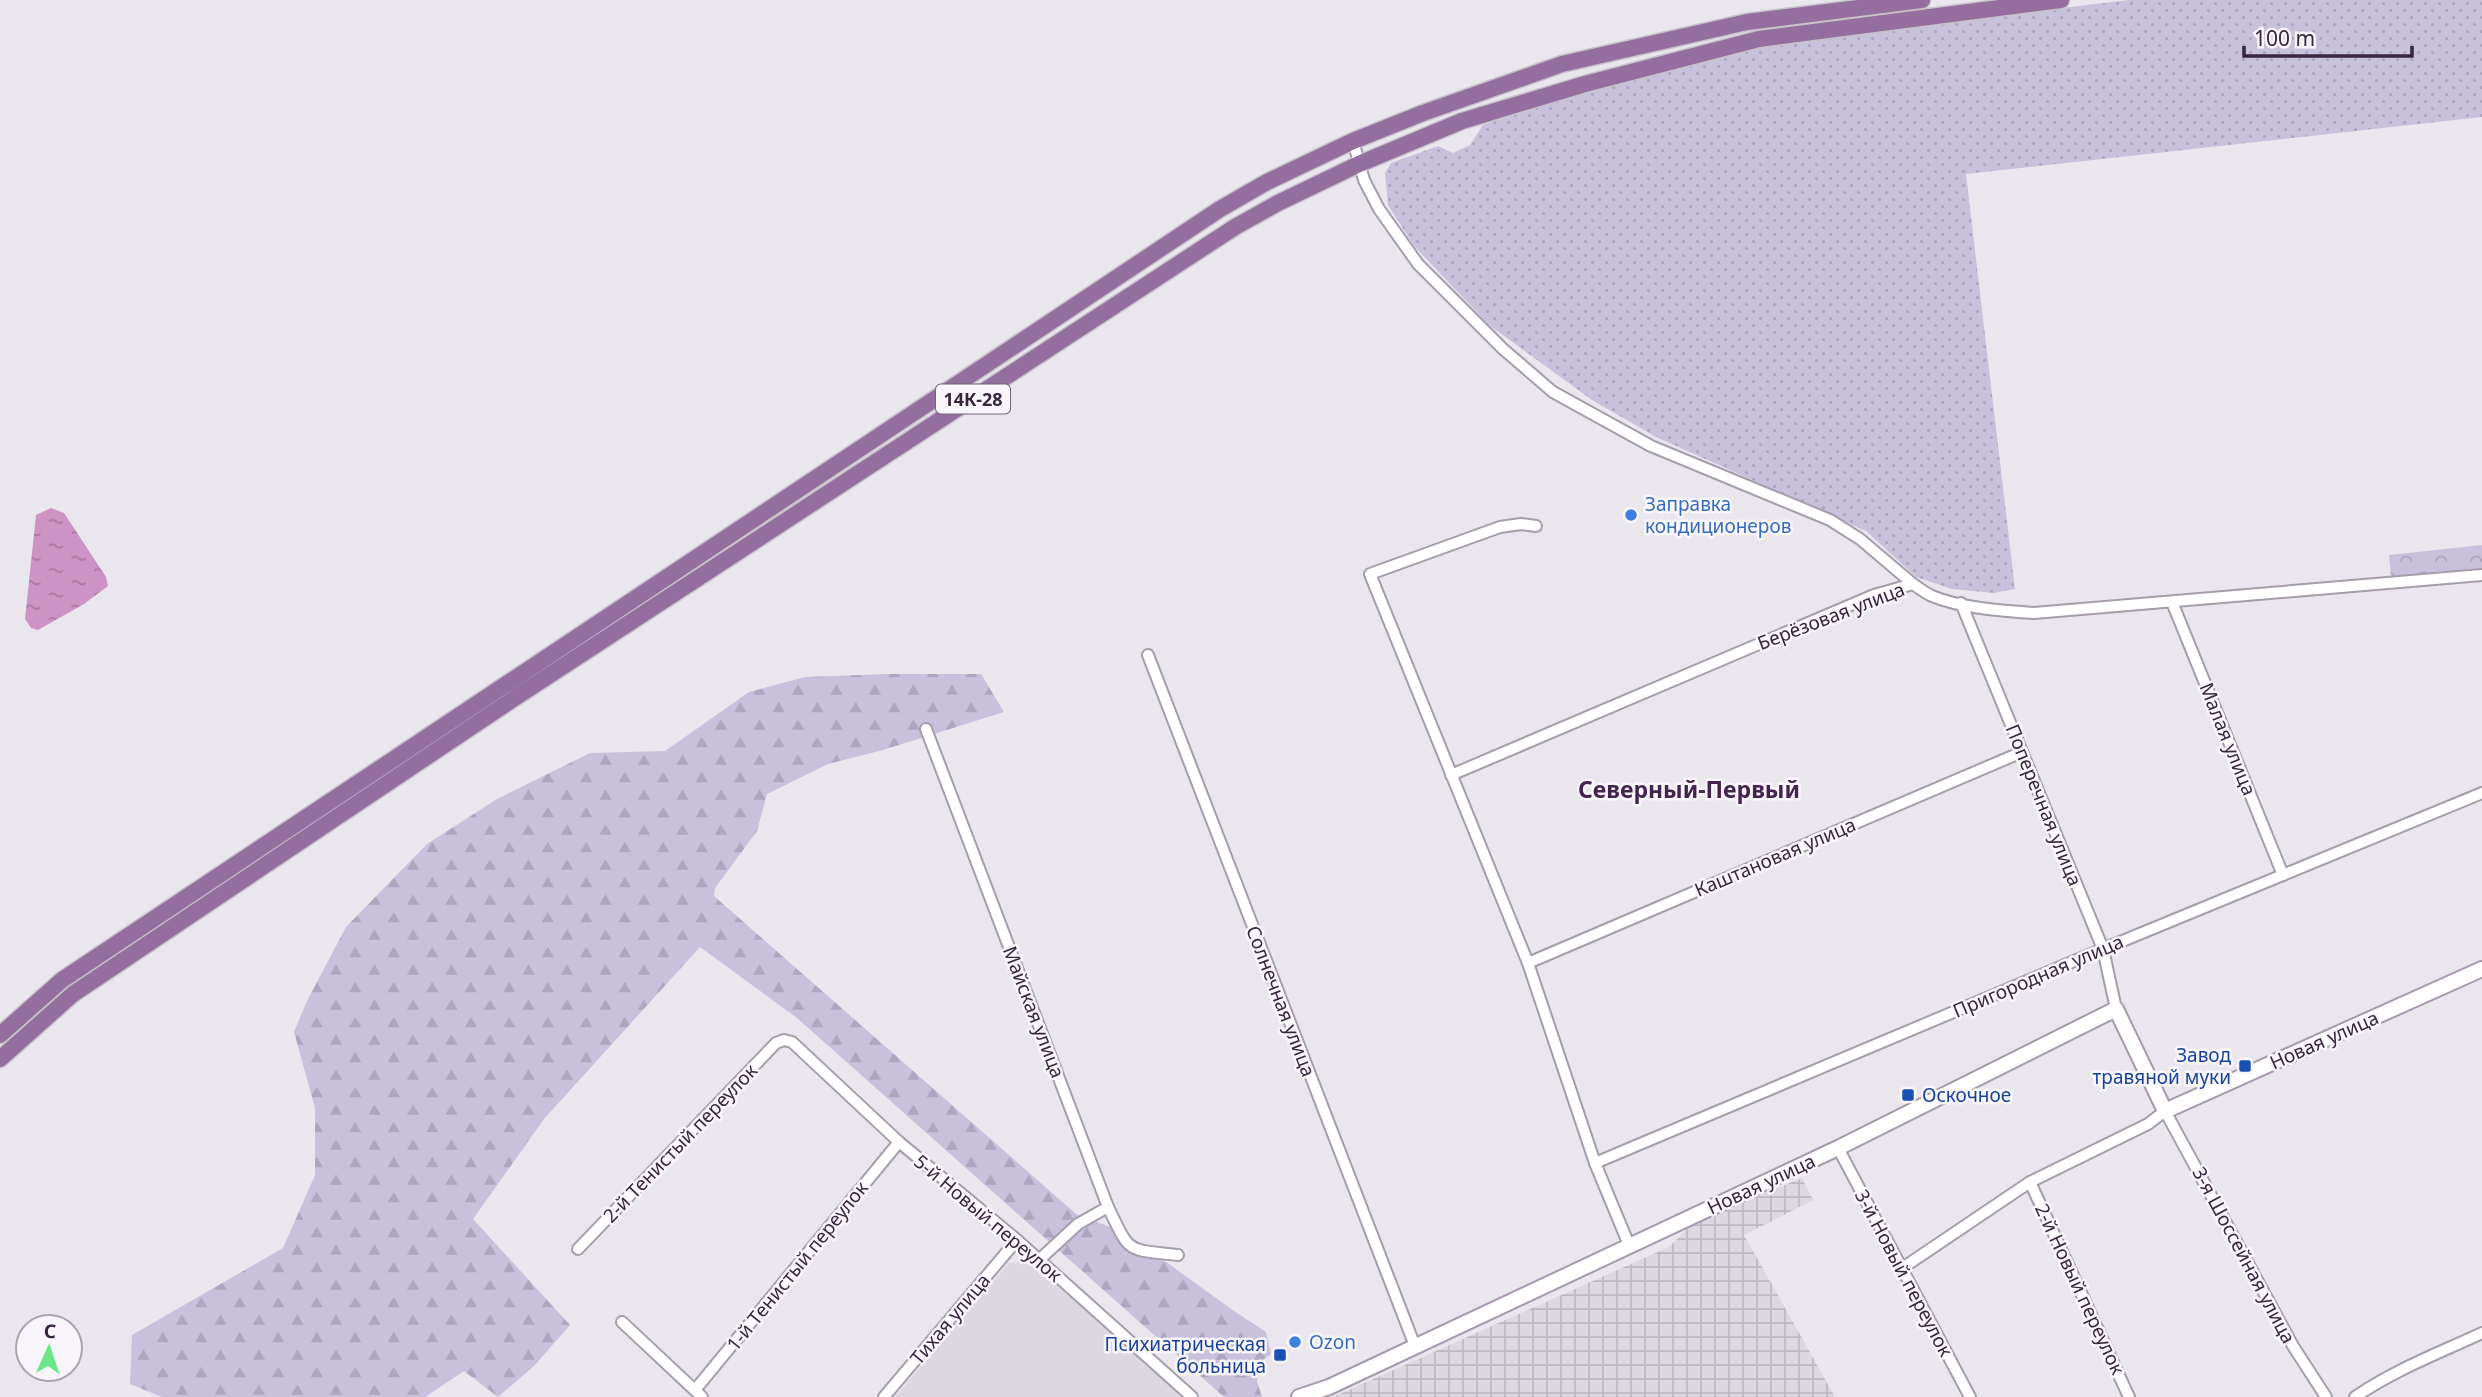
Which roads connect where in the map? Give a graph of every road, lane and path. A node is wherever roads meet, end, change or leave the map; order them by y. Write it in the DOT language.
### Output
graph roads {
  1 [pos="1922,0"];
  2 [pos="2061,0"];
  3 [pos="1353,141"];
  4 [pos="1359,164"];
  5 [pos="1536,526"];
  6 [pos="2482,575"];
  7 [pos="1913,584"];
  8 [pos="2172,602"];
  9 [pos="1961,603"];
  10 [pos="1148,655"];
  11 [pos="926,729"];
  12 [pos="2022,752"];
  13 [pos="1451,775"];
  14 [pos="2482,793"];
  15 [pos="2283,875"];
  16 [pos="2103,948"];
  17 [pos="1528,963"];
  18 [pos="2482,969"];
  19 [pos="2116,1009"];
  20 [pos="0,1035"];
  21 [pos="784,1040"];
  22 [pos="0,1059"];
  23 [pos="2165,1111"];
  24 [pos="899,1142"];
  25 [pos="1838,1148"];
  26 [pos="1595,1163"];
  27 [pos="2030,1182"];
  28 [pos="1108,1207"];
  29 [pos="1017,1240"];
  30 [pos="1629,1245"];
  31 [pos="578,1249"];
  32 [pos="1178,1255"];
  33 [pos="1039,1260"];
  34 [pos="1901,1269"];
  35 [pos="622,1322"];
  36 [pos="2482,1333"];
  37 [pos="1415,1346"];
  38 [pos="699,1394"];
  39 [pos="884,1397"];
  40 [pos="1192,1397"];
  41 [pos="1300,1397"];
  42 [pos="1970,1397"];
  43 [pos="2129,1397"];
  44 [pos="2326,1397"];
  45 [pos="2355,1397"];
  1 -- 3 [label="main road, 14К-28"];
  2 -- 4 [label="main road, 14К-28"];
  3 -- 4 [label="street"];
  3 -- 20 [label="main road, 14К-28"];
  4 -- 7 [label="street"];
  4 -- 22 [label="main road, 14К-28"];
  5 -- 13 [label="street"];
  6 -- 8 [label="street, Берёзовая улица"];
  7 -- 9 [label="street, Берёзовая улица"];
  7 -- 13 [label="street, Берёзовая улица"];
  8 -- 9 [label="street, Берёзовая улица"];
  8 -- 15 [label="street, Малая улица"];
  9 -- 12 [label="street, Поперечная улица"];
  10 -- 37 [label="street, Солнечная улица"];
  11 -- 28 [label="street, Майская улица"];
  12 -- 16 [label="street, Поперечная улица"];
  12 -- 17 [label="street, Каштановая улица"];
  13 -- 17 [label="street"];
  14 -- 15 [label="street, Пригородная улица"];
  15 -- 16 [label="street, Пригородная улица"];
  16 -- 19 [label="street, Поперечная улица"];
  16 -- 26 [label="street, Пригородная улица"];
  17 -- 26 [label="street"];
  18 -- 23 [label="street, Новая улица"];
  19 -- 23 [label="street"];
  19 -- 25 [label="street, Новая улица"];
  21 -- 24 [label="street, 5-й Новый переулок"];
  21 -- 31 [label="street, 2-й Тенистый переулок"];
  23 -- 27 [label="street, Новая улица"];
  23 -- 44 [label="street, 3-я Шоссейная улица"];
  24 -- 29 [label="street, 5-й Новый переулок"];
  24 -- 38 [label="street, 1-й Тенистый переулок"];
  25 -- 30 [label="street, Новая улица"];
  25 -- 34 [label="street, 3-й Новый переулок"];
  26 -- 30 [label="street"];
  27 -- 34 [label="street, Новая улица"];
  27 -- 43 [label="street, 2-й Новый переулок"];
  28 -- 32 [label="street, Майская улица"];
  28 -- 33 [label="street"];
  29 -- 33 [label="street, 5-й Новый переулок"];
  29 -- 39 [label="street, Тихая улица"];
  30 -- 37 [label="street, Новая улица"];
  33 -- 40 [label="street, 5-й Новый переулок"];
  34 -- 42 [label="street, 3-й Новый переулок"];
  35 -- 38 [label="street"];
  36 -- 45 [label="street"];
  37 -- 41 [label="street, Новая улица"];
}
